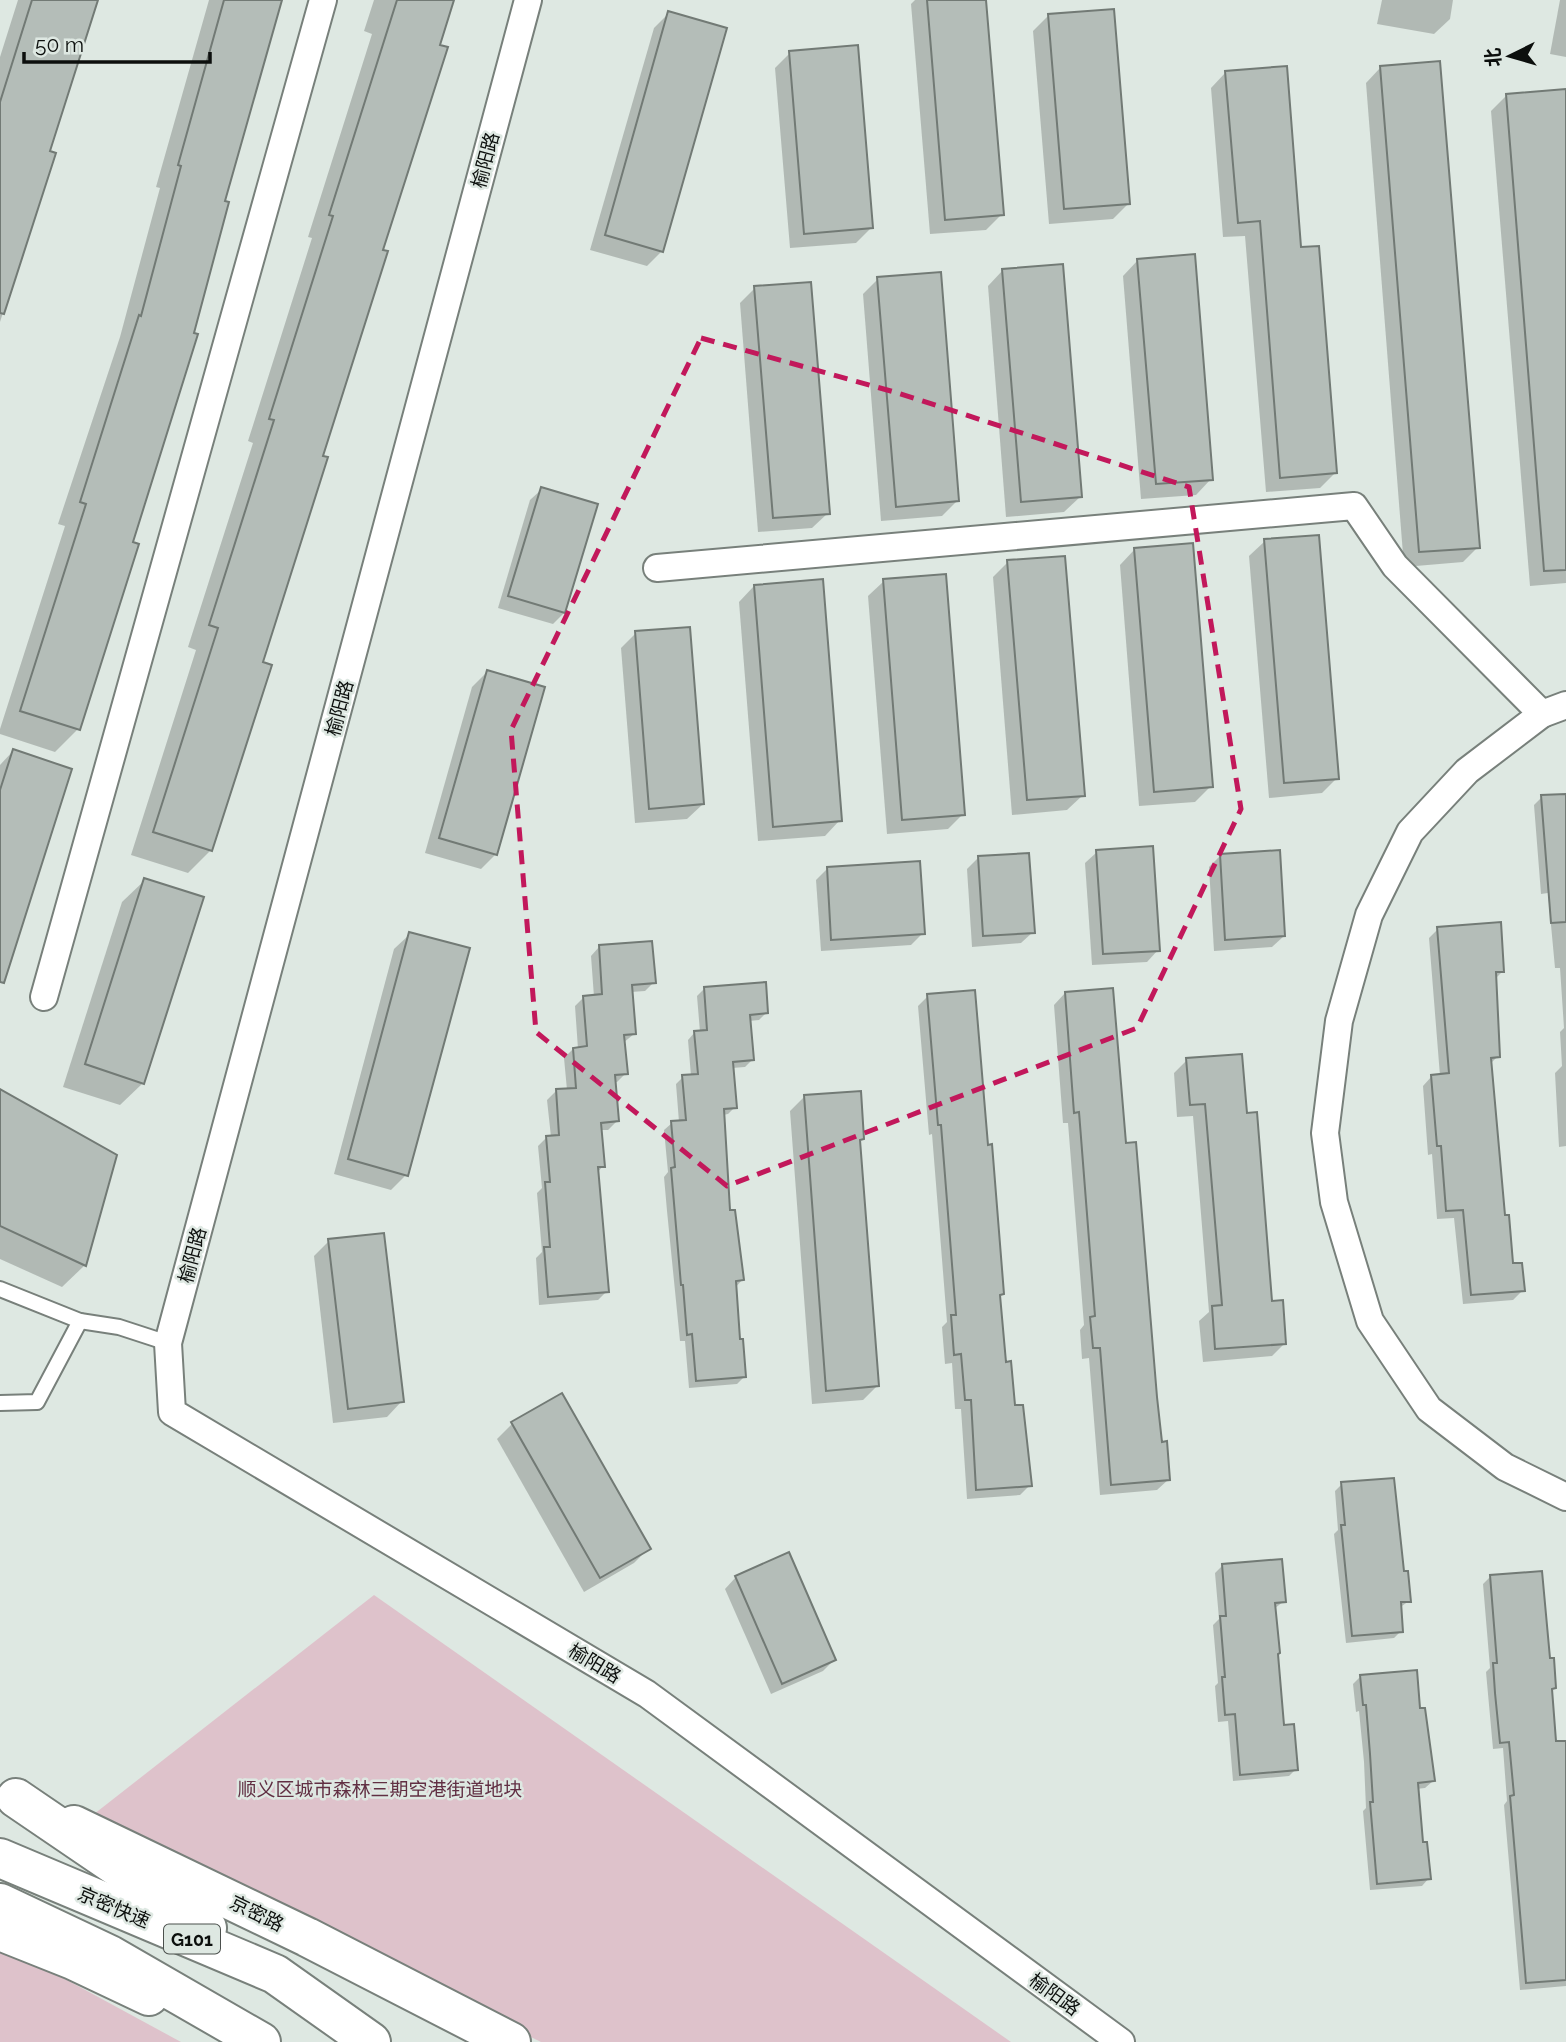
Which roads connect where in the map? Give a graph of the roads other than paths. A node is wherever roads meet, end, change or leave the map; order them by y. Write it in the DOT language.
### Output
graph roads {
  1 [pos="323,0"];
  2 [pos="528,0"];
  3 [pos="657,568"];
  4 [pos="1554,709"];
  5 [pos="44,997"];
  6 [pos="0,1289"];
  7 [pos="80,1321"];
  8 [pos="168,1343"];
  9 [pos="0,1403"];
  10 [pos="1566,1497"];
  11 [pos="8,1794"];
  12 [pos="0,1858"];
  13 [pos="0,1903"];
  14 [pos="0,1931"];
  15 [pos="275,1974"];
  16 [pos="130,1985"];
  17 [pos="176,1993"];
  18 [pos="230,2042"];
  19 [pos="261,2042"];
  20 [pos="372,2042"];
  21 [pos="511,2042"];
  22 [pos="1121,2042"];
  1 -- 5 [label="street"];
  2 -- 8 [label="street, 榆阳路"];
  3 -- 4 [label="street"];
  4 -- 10 [label="street"];
  6 -- 7 [label="lane"];
  7 -- 8 [label="lane"];
  7 -- 9 [label="lane"];
  8 -- 22 [label="street, 榆阳路"];
  11 -- 15 [label="main road"];
  11 -- 21 [label="main road, 京密路 / G101"];
  12 -- 15 [label="main road, 京密快速 / G101"];
  13 -- 17 [label="main road, G101"];
  14 -- 16 [label="main road"];
  15 -- 20 [label="main road, 京密快速 / G101"];
  16 -- 17 [label="main road"];
  16 -- 18 [label="main road"];
  17 -- 19 [label="main road, G101"];
}
